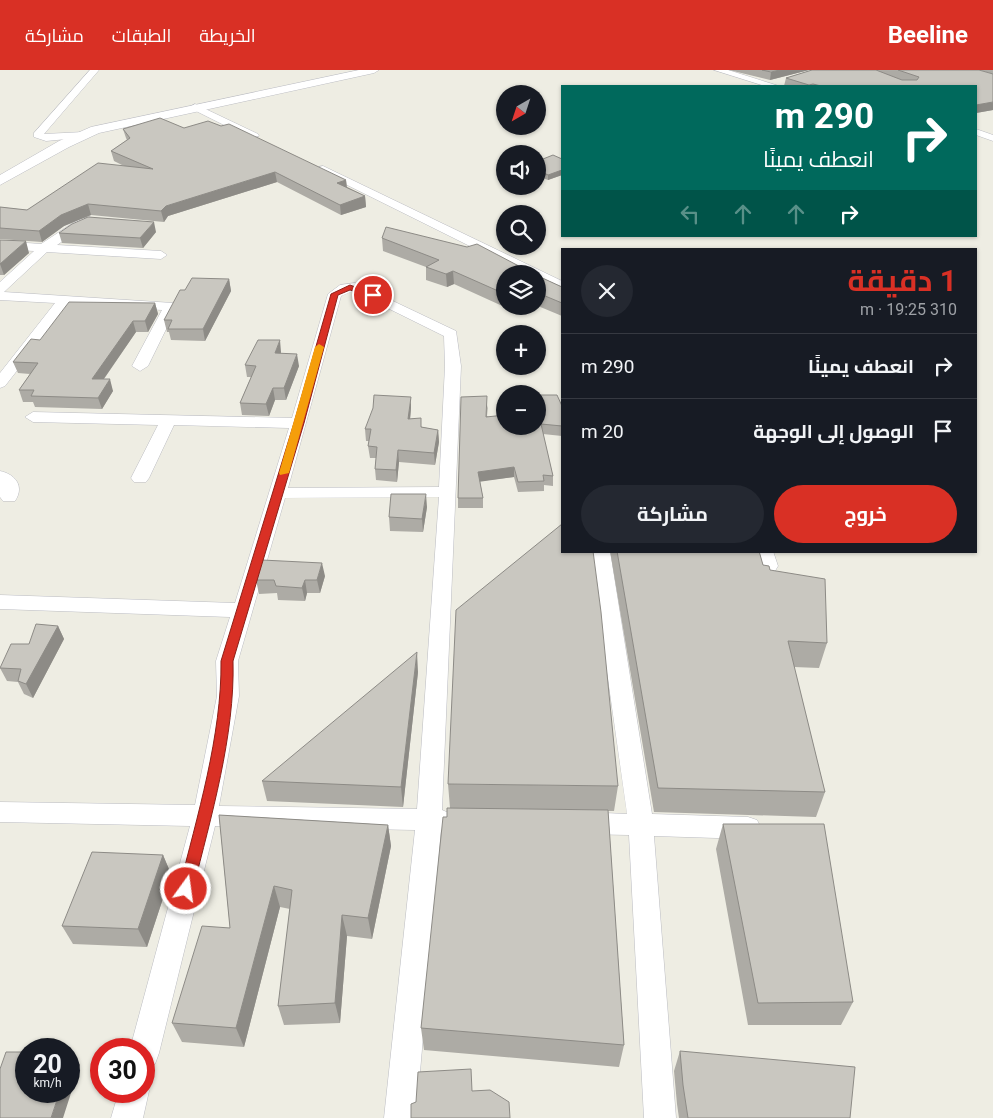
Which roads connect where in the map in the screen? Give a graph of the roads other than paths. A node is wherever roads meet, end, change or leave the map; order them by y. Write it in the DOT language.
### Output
graph roads {
  1 [pos="95,70"];
  2 [pos="374,70"];
  3 [pos="718,70"];
  4 [pos="775,85"];
  5 [pos="195,107"];
  6 [pos="993,125"];
  7 [pos="977,131"];
  8 [pos="977,131"];
  9 [pos="84,135"];
  10 [pos="993,138"];
  11 [pos="265,142"];
  12 [pos="309,163"];
  13 [pos="0,181"];
  14 [pos="100,221"];
  15 [pos="0,245"];
  16 [pos="45,247"];
  17 [pos="161,255"];
  18 [pos="519,265"];
  19 [pos="546,278"];
  20 [pos="561,286"];
  21 [pos="0,289"];
  22 [pos="0,296"];
  23 [pos="65,300"];
  24 [pos="140,366"];
  25 [pos="0,383"];
  26 [pos="33,417"];
  27 [pos="168,419"];
  28 [pos="299,423"];
  29 [pos="0,476"];
  30 [pos="140,478"];
  31 [pos="448,492"];
  32 [pos="278,493"];
  33 [pos="9,497"];
  34 [pos="600,553"];
  35 [pos="0,602"];
  36 [pos="242,610"];
  37 [pos="0,812"];
  38 [pos="205,816"];
  39 [pos="429,820"];
  40 [pos="468,820"];
  41 [pos="554,822"];
  42 [pos="641,824"];
  43 [pos="768,829"];
  44 [pos="148,1038"];
  45 [pos="131,1103"];
  46 [pos="127,1118"];
  47 [pos="400,1118"];
  48 [pos="660,1118"];
  1 -- 9 [label="street"];
  2 -- 5 [label="street"];
  3 -- 4 [label="street"];
  5 -- 9 [label="street"];
  5 -- 11 [label="street"];
  6 -- 7 [label="street"];
  8 -- 10 [label="street"];
  9 -- 13 [label="street"];
  12 -- 18 [label="street"];
  14 -- 16 [label="street"];
  15 -- 16 [label="street"];
  16 -- 17 [label="street"];
  16 -- 21 [label="street"];
  19 -- 20 [label="street"];
  22 -- 23 [label="street"];
  23 -- 24 [label="street"];
  23 -- 25 [label="street"];
  26 -- 27 [label="street"];
  27 -- 28 [label="street"];
  27 -- 30 [label="street"];
  28 -- 31 [label="street"];
  28 -- 32 [label="street"];
  29 -- 33 [label="street"];
  31 -- 32 [label="street"];
  31 -- 39 [label="street"];
  32 -- 36 [label="street"];
  34 -- 42 [label="street"];
  35 -- 36 [label="street"];
  36 -- 38 [label="street"];
  37 -- 38 [label="street"];
  38 -- 39 [label="street"];
  38 -- 44 [label="street"];
  39 -- 40 [label="street"];
  39 -- 47 [label="street"];
  41 -- 42 [label="street"];
  42 -- 43 [label="street"];
  42 -- 48 [label="street"];
  45 -- 46 [label="street"];
}
